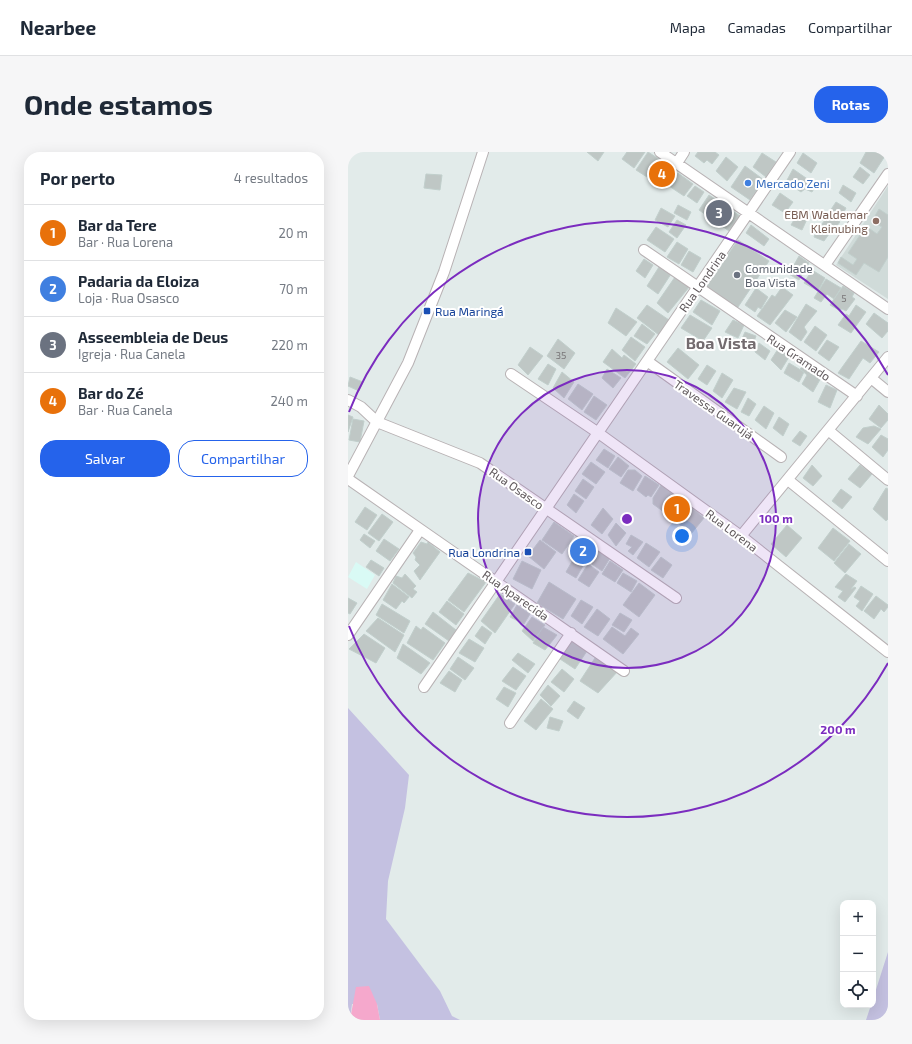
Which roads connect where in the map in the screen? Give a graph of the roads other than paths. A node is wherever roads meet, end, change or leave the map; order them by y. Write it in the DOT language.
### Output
graph roads {
  1 [pos="483,152"];
  2 [pos="660,152"];
  3 [pos="684,152"];
  4 [pos="790,152"];
  5 [pos="676,163"];
  6 [pos="888,174"];
  7 [pos="748,212"];
  8 [pos="644,250"];
  9 [pos="826,265"];
  10 [pos="698,288"];
  11 [pos="888,309"];
  12 [pos="888,357"];
  13 [pos="647,361"];
  14 [pos="511,374"];
  15 [pos="871,378"];
  16 [pos="888,392"];
  17 [pos="857,396"];
  18 [pos="348,400"];
  19 [pos="377,422"];
  20 [pos="828,430"];
  21 [pos="597,432"];
  22 [pos="782,457"];
  23 [pos="348,476"];
  24 [pos="348,479"];
  25 [pos="788,480"];
  26 [pos="888,480"];
  27 [pos="545,508"];
  28 [pos="420,530"];
  29 [pos="741,536"];
  30 [pos="888,561"];
  31 [pos="496,580"];
  32 [pos="676,598"];
  33 [pos="571,633"];
  34 [pos="348,635"];
  35 [pos="888,652"];
  36 [pos="624,671"];
  37 [pos="424,687"];
  38 [pos="510,723"];
  1 -- 19 [label="street"];
  2 -- 5 [label="street"];
  3 -- 5 [label="street"];
  4 -- 7 [label="street, Rua Londrina"];
  5 -- 7 [label="street"];
  6 -- 9 [label="street"];
  7 -- 9 [label="street"];
  7 -- 10 [label="street, Rua Londrina"];
  8 -- 10 [label="street, Rua Gramado"];
  9 -- 11 [label="street"];
  10 -- 13 [label="street, Rua Londrina"];
  10 -- 17 [label="street, Rua Gramado"];
  12 -- 15 [label="street"];
  13 -- 21 [label="street, Rua Londrina"];
  13 -- 22 [label="street, Travessa Guarujá"];
  14 -- 21 [label="street, Rua Lorena"];
  15 -- 16 [label="street"];
  15 -- 17 [label="street"];
  17 -- 20 [label="street"];
  18 -- 19 [label="street, Rua Osasco"];
  19 -- 23 [label="street"];
  19 -- 27 [label="street, Rua Osasco"];
  20 -- 25 [label="street"];
  20 -- 26 [label="street"];
  21 -- 27 [label="street, Rua Londrina"];
  21 -- 29 [label="street, Rua Lorena"];
  24 -- 28 [label="street, Rua Aparecida"];
  25 -- 29 [label="street"];
  25 -- 30 [label="street"];
  27 -- 31 [label="street, Rua Londrina"];
  27 -- 32 [label="street, Rua Osasco"];
  28 -- 31 [label="street, Rua Aparecida"];
  28 -- 34 [label="street"];
  29 -- 35 [label="street, Rua Lorena"];
  31 -- 33 [label="street, Rua Aparecida"];
  31 -- 37 [label="street, Rua Londrina"];
  33 -- 36 [label="street, Rua Aparecida"];
  33 -- 38 [label="street"];
}
